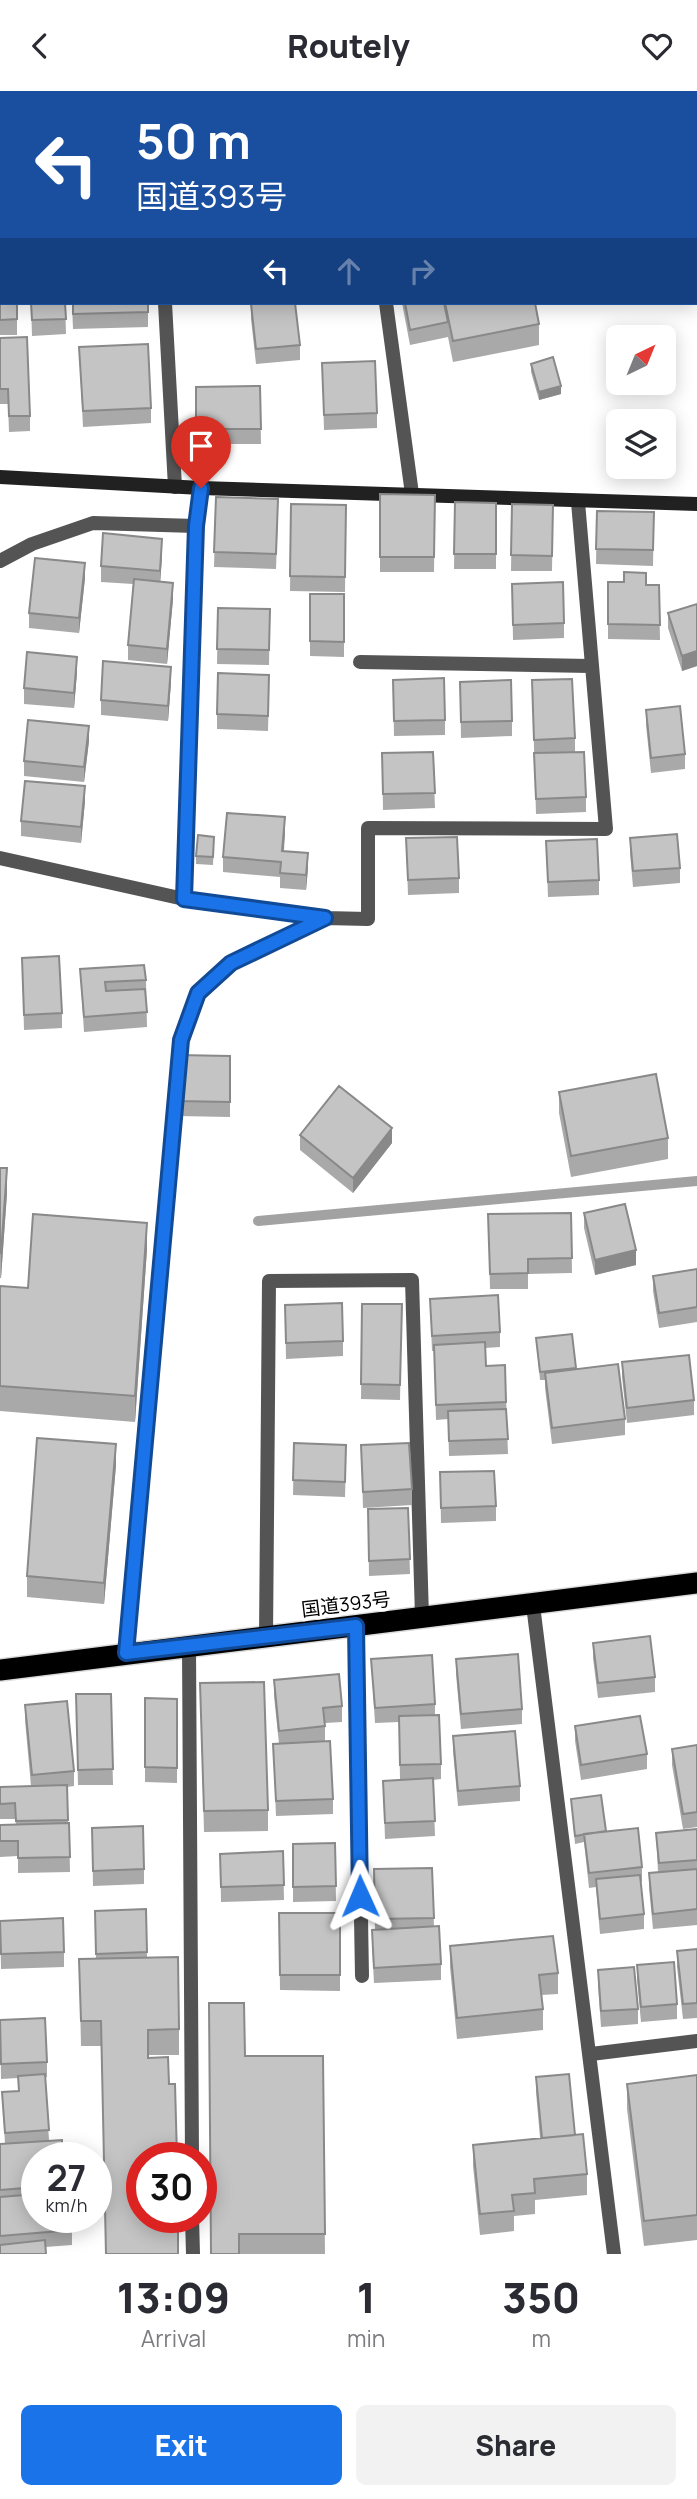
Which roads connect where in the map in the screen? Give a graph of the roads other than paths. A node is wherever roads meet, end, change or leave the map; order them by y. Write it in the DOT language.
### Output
graph roads {
  1 [pos="165,305"];
  2 [pos="386,305"];
  3 [pos="0,478"];
  4 [pos="175,487"];
  5 [pos="201,488"];
  6 [pos="412,494"];
  7 [pos="578,502"];
  8 [pos="697,504"];
  9 [pos="196,526"];
  10 [pos="0,561"];
  11 [pos="360,662"];
  12 [pos="590,666"];
  13 [pos="0,857"];
  14 [pos="184,899"];
  15 [pos="325,918"];
  16 [pos="697,1583"];
  17 [pos="533,1605"];
  18 [pos="422,1616"];
  19 [pos="356,1626"];
  20 [pos="266,1637"];
  21 [pos="189,1647"];
  22 [pos="126,1653"];
  23 [pos="0,1670"];
  24 [pos="362,1976"];
  25 [pos="697,2042"];
  26 [pos="591,2054"];
  27 [pos="192,2142"];
  28 [pos="192,2233"];
  29 [pos="192,2254"];
  30 [pos="614,2254"];
  1 -- 4 [label="street"];
  2 -- 6 [label="street"];
  3 -- 4 [label="street"];
  4 -- 5 [label="street"];
  5 -- 6 [label="street"];
  5 -- 9 [label="street"];
  6 -- 7 [label="street"];
  7 -- 8 [label="street"];
  7 -- 12 [label="street"];
  9 -- 10 [label="street"];
  9 -- 14 [label="street"];
  11 -- 12 [label="street"];
  12 -- 15 [label="street"];
  13 -- 14 [label="street"];
  14 -- 15 [label="street"];
  15 -- 22 [label="street"];
  16 -- 17 [label="highway, 国道393号"];
  17 -- 18 [label="highway, 国道393号"];
  17 -- 26 [label="street"];
  18 -- 19 [label="highway, 国道393号"];
  18 -- 20 [label="street"];
  19 -- 20 [label="highway, 国道393号"];
  19 -- 24 [label="street"];
  20 -- 21 [label="highway, 国道393号"];
  21 -- 22 [label="highway, 国道393号"];
  21 -- 27 [label="street"];
  22 -- 23 [label="highway, 国道393号"];
  25 -- 26 [label="street"];
  26 -- 30 [label="street"];
  28 -- 29 [label="street"];
}
